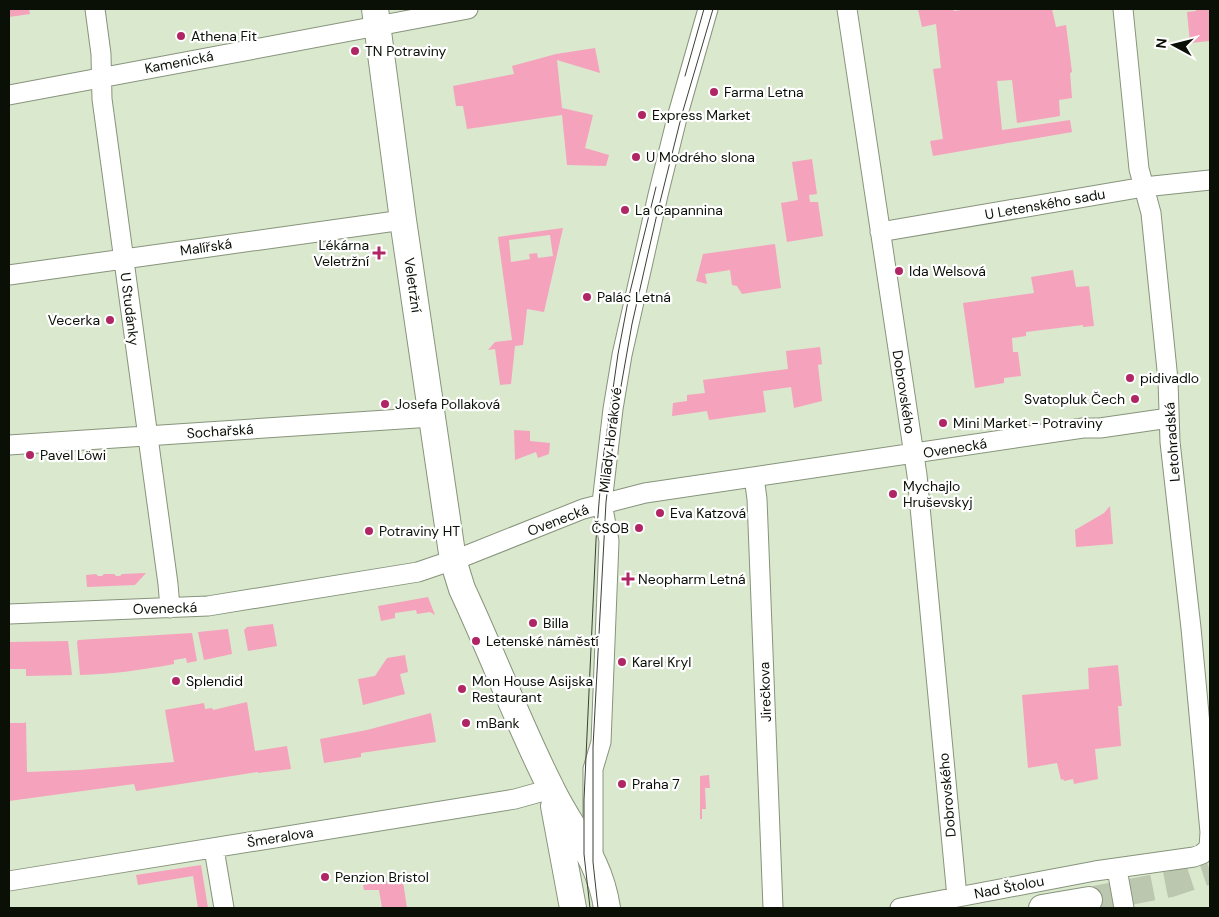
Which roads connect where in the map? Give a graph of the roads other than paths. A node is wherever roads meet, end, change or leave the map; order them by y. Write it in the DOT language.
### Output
graph roads {
  1 [pos="95,9"];
  2 [pos="468,9"];
  3 [pos="708,9"];
  4 [pos="847,9"];
  5 [pos="1122,9"];
  6 [pos="376,17"];
  7 [pos="101,77"];
  8 [pos="9,95"];
  9 [pos="1210,180"];
  10 [pos="1144,187"];
  11 [pos="403,220"];
  12 [pos="880,232"];
  13 [pos="124,259"];
  14 [pos="9,275"];
  15 [pos="432,417"];
  16 [pos="1169,418"];
  17 [pos="147,436"];
  18 [pos="9,445"];
  19 [pos="914,454"];
  20 [pos="754,477"];
  21 [pos="602,503"];
  22 [pos="453,560"];
  23 [pos="170,608"];
  24 [pos="9,614"];
  25 [pos="1202,671"];
  26 [pos="551,790"];
  27 [pos="1209,847"];
  28 [pos="214,849"];
  29 [pos="594,862"];
  30 [pos="1118,869"];
  31 [pos="9,881"];
  32 [pos="957,897"];
  33 [pos="1089,900"];
  34 [pos="224,908"];
  35 [pos="573,908"];
  36 [pos="607,908"];
  37 [pos="773,908"];
  38 [pos="900,908"];
  39 [pos="1042,908"];
  40 [pos="1124,908"];
  1 -- 7 [label="street, U Studánky"];
  2 -- 6 [label="street, Kamenická"];
  3 -- 21 [label="street, Milady Horákové"];
  4 -- 12 [label="street, Dobrovského"];
  5 -- 10 [label="street, Letohradská"];
  6 -- 7 [label="street, Kamenická"];
  6 -- 11 [label="main road, Veletržní"];
  7 -- 8 [label="street, Kamenická"];
  7 -- 13 [label="street, U Studánky"];
  9 -- 10 [label="street, U Letenského sadu"];
  10 -- 12 [label="street, U Letenského sadu"];
  10 -- 16 [label="street, Letohradská"];
  11 -- 13 [label="street, Malířská"];
  11 -- 15 [label="main road, Veletržní"];
  12 -- 19 [label="street, Dobrovského"];
  13 -- 14 [label="street, Malířská"];
  13 -- 17 [label="street, U Studánky"];
  15 -- 17 [label="street, Sochařská"];
  15 -- 22 [label="main road, Veletržní"];
  16 -- 19 [label="street, Ovenecká"];
  16 -- 25 [label="street, Letohradská"];
  17 -- 18 [label="street, Sochařská"];
  17 -- 23 [label="street, U Studánky"];
  19 -- 20 [label="street, Ovenecká"];
  19 -- 32 [label="street, Dobrovského"];
  20 -- 21 [label="street, Ovenecká"];
  20 -- 37 [label="street, Jirečkova"];
  21 -- 22 [label="street, Ovenecká"];
  21 -- 29 [label="street, Milady Horákové"];
  22 -- 23 [label="street, Ovenecká"];
  22 -- 26 [label="main road"];
  23 -- 24 [label="street, Ovenecká"];
  25 -- 27 [label="street, Letohradská"];
  26 -- 28 [label="street, Šmeralova"];
  26 -- 29 [label="main road"];
  26 -- 35 [label="main road"];
  27 -- 30 [label="street, Nad Štolou"];
  28 -- 31 [label="street, Šmeralova"];
  28 -- 34 [label="street"];
  29 -- 36 [label="main road, Milady Horákové"];
  30 -- 32 [label="street, Nad Štolou"];
  30 -- 40 [label="street"];
  32 -- 38 [label="street, Nad Štolou"];
  33 -- 39 [label="main road"];
}
